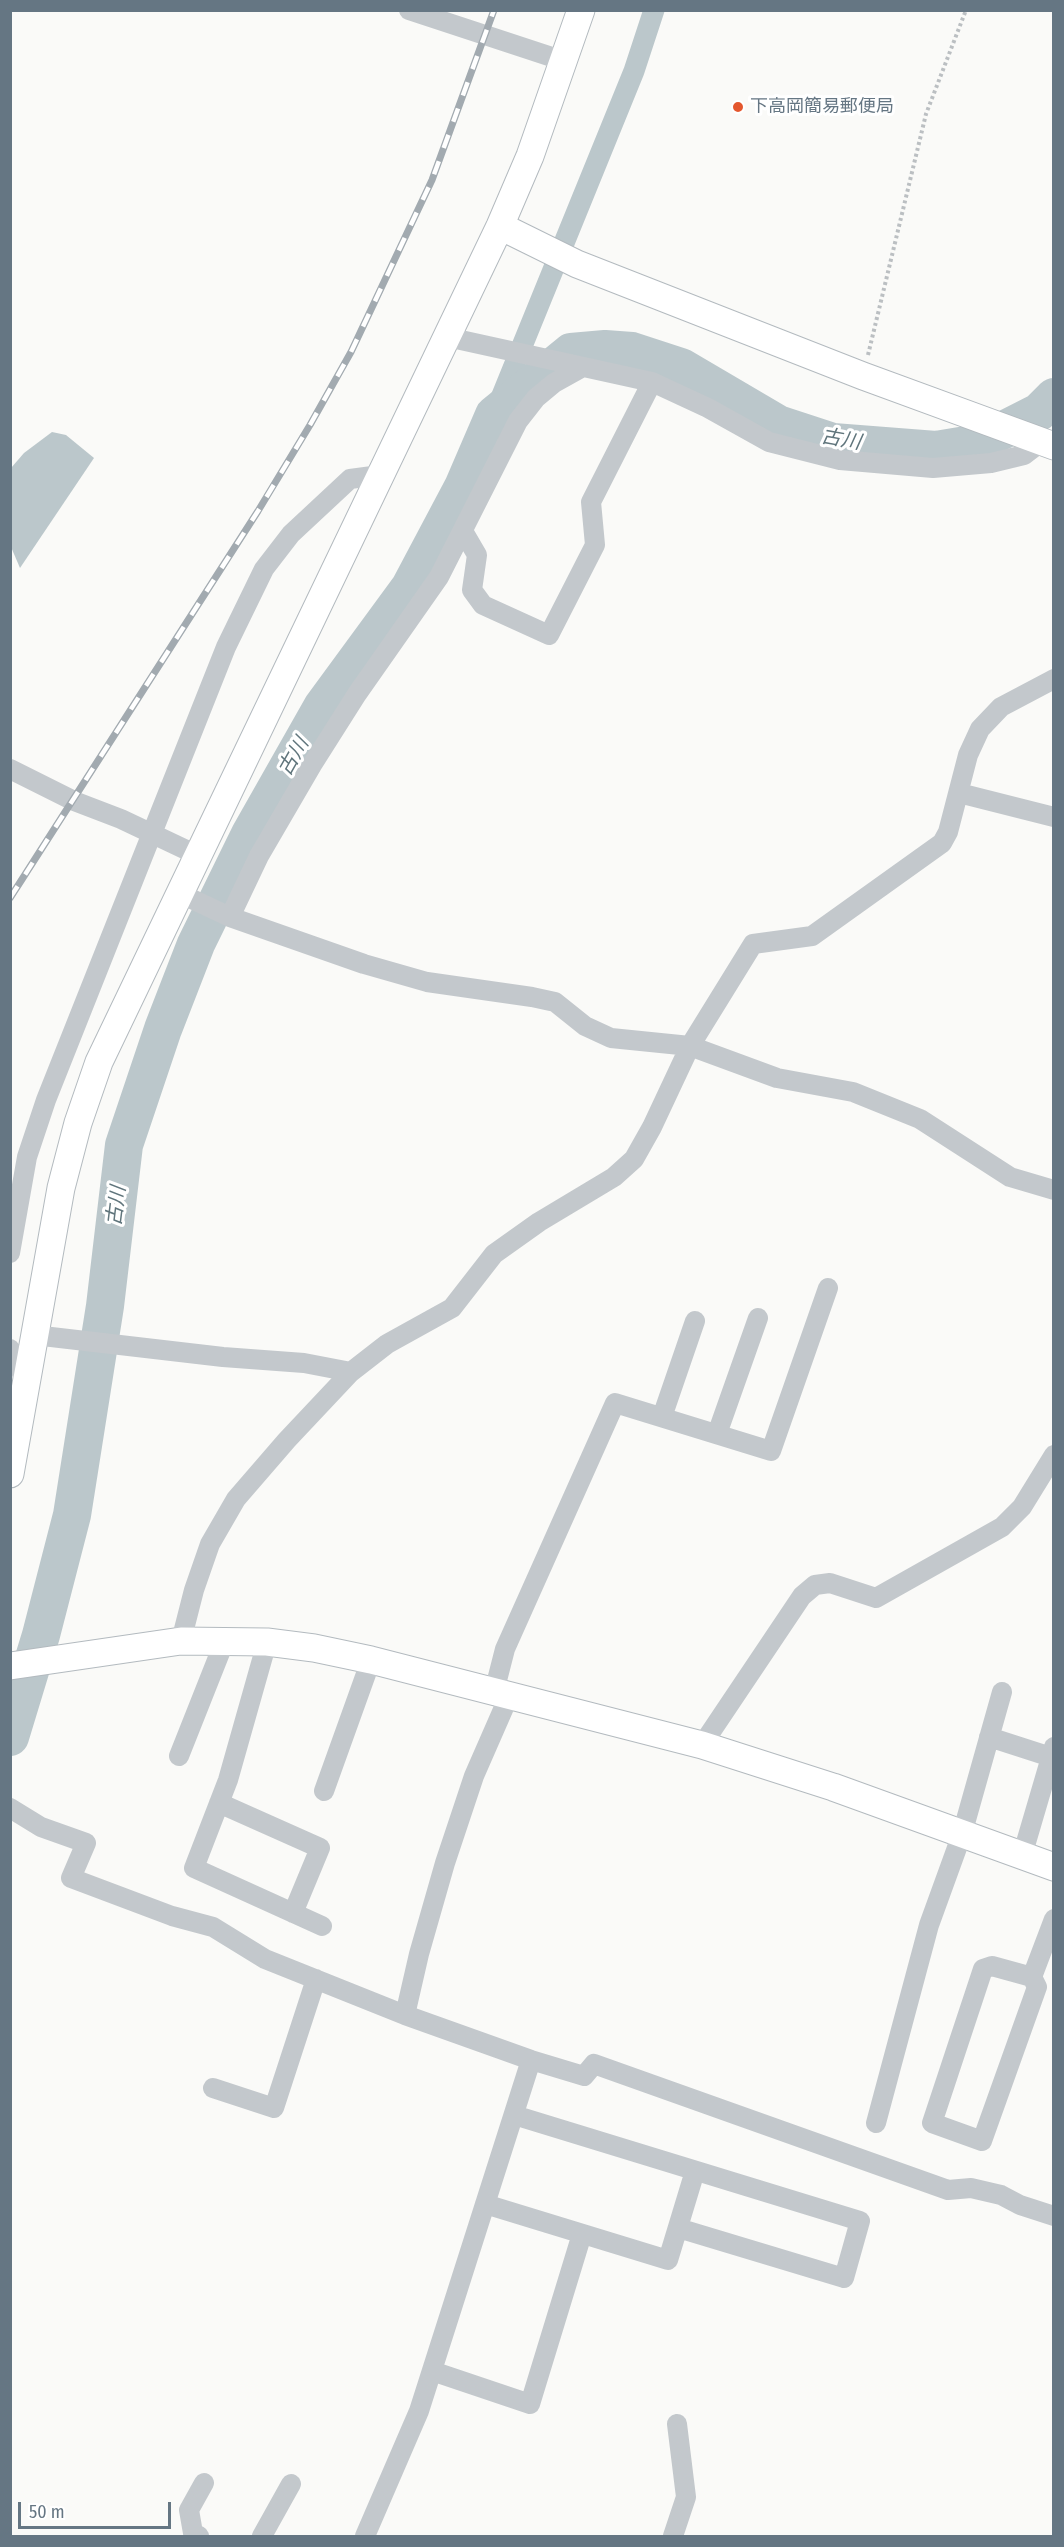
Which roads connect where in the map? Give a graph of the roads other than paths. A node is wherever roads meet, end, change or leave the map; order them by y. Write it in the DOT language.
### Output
graph roads {
  1 [pos="409,10"];
  2 [pos="581,10"];
  3 [pos="564,61"];
  4 [pos="500,226"];
  5 [pos="447,337"];
  6 [pos="578,367"];
  7 [pos="652,382"];
  8 [pos="1042,442"];
  9 [pos="380,475"];
  10 [pos="463,531"];
  11 [pos="1053,678"];
  12 [pos="10,769"];
  13 [pos="959,793"];
  14 [pos="1053,817"];
  15 [pos="152,834"];
  16 [pos="197,855"];
  17 [pos="188,898"];
  18 [pos="227,916"];
  19 [pos="690,1046"];
  20 [pos="1053,1190"];
  21 [pos="10,1253"];
  22 [pos="828,1288"];
  23 [pos="758,1318"];
  24 [pos="695,1321"];
  25 [pos="34,1335"];
  26 [pos="10,1349"];
  27 [pos="351,1372"];
  28 [pos="26,1381"];
  29 [pos="662,1417"];
  30 [pos="717,1434"];
  31 [pos="1053,1455"];
  32 [pos="10,1474"];
  33 [pos="225,1640"];
  34 [pos="181,1641"];
  35 [pos="267,1642"];
  36 [pos="370,1660"];
  37 [pos="12,1666"];
  38 [pos="1002,1692"];
  39 [pos="501,1694"];
  40 [pos="989,1737"];
  41 [pos="702,1745"];
  42 [pos="1052,1752"];
  43 [pos="178,1756"];
  44 [pos="324,1791"];
  45 [pos="219,1803"];
  46 [pos="10,1808"];
  47 [pos="962,1834"];
  48 [pos="1022,1856"];
  49 [pos="1053,1867"];
  50 [pos="293,1913"];
  51 [pos="1053,1919"];
  52 [pos="322,1926"];
  53 [pos="1032,1977"];
  54 [pos="316,1979"];
  55 [pos="405,2015"];
  56 [pos="531,2060"];
  57 [pos="213,2088"];
  58 [pos="514,2115"];
  59 [pos="876,2123"];
  60 [pos="695,2170"];
  61 [pos="485,2204"];
  62 [pos="1053,2216"];
  63 [pos="678,2229"];
  64 [pos="582,2234"];
  65 [pos="432,2371"];
  66 [pos="677,2424"];
  67 [pos="204,2483"];
  68 [pos="291,2484"];
  69 [pos="199,2536"];
  70 [pos="262,2536"];
  71 [pos="365,2536"];
  72 [pos="674,2536"];
  1 -- 3 [label="street"];
  2 -- 3 [label="street"];
  3 -- 4 [label="street"];
  4 -- 5 [label="street"];
  4 -- 8 [label="street"];
  5 -- 6 [label="street"];
  5 -- 9 [label="street"];
  6 -- 7 [label="street"];
  6 -- 10 [label="street"];
  7 -- 8 [label="street"];
  7 -- 10 [label="street"];
  9 -- 15 [label="street"];
  9 -- 16 [label="street"];
  10 -- 18 [label="street"];
  11 -- 13 [label="street"];
  12 -- 15 [label="street"];
  13 -- 14 [label="street"];
  13 -- 19 [label="street"];
  15 -- 16 [label="street"];
  15 -- 21 [label="street"];
  16 -- 17 [label="street"];
  17 -- 18 [label="street"];
  17 -- 25 [label="street"];
  18 -- 19 [label="street"];
  19 -- 20 [label="street"];
  19 -- 27 [label="street"];
  22 -- 30 [label="street"];
  23 -- 30 [label="street"];
  24 -- 29 [label="street"];
  25 -- 27 [label="street"];
  25 -- 28 [label="street"];
  26 -- 28 [label="street"];
  27 -- 34 [label="street"];
  28 -- 32 [label="street"];
  29 -- 30 [label="street"];
  29 -- 39 [label="street"];
  31 -- 41 [label="street"];
  33 -- 34 [label="street"];
  33 -- 35 [label="street"];
  33 -- 43 [label="street"];
  34 -- 37 [label="street"];
  35 -- 36 [label="street"];
  35 -- 45 [label="street"];
  36 -- 39 [label="street"];
  36 -- 44 [label="street"];
  38 -- 40 [label="street"];
  39 -- 41 [label="street"];
  39 -- 55 [label="street"];
  40 -- 42 [label="street"];
  40 -- 47 [label="street"];
  41 -- 47 [label="street"];
  42 -- 48 [label="street"];
  45 -- 50 [label="street"];
  45 -- 50 [label="street"];
  46 -- 54 [label="street"];
  47 -- 48 [label="street"];
  47 -- 59 [label="street"];
  48 -- 49 [label="street"];
  50 -- 52 [label="street"];
  51 -- 53 [label="street"];
  53 -- 53 [label="street"];
  54 -- 55 [label="street"];
  54 -- 57 [label="street"];
  55 -- 56 [label="street"];
  56 -- 58 [label="street"];
  56 -- 62 [label="street"];
  58 -- 60 [label="street"];
  58 -- 61 [label="street"];
  60 -- 63 [label="street"];
  60 -- 63 [label="street"];
  61 -- 64 [label="street"];
  61 -- 65 [label="street"];
  63 -- 64 [label="street"];
  64 -- 65 [label="street"];
  65 -- 71 [label="street"];
  66 -- 72 [label="street"];
  67 -- 69 [label="street"];
  68 -- 70 [label="street"];
}
